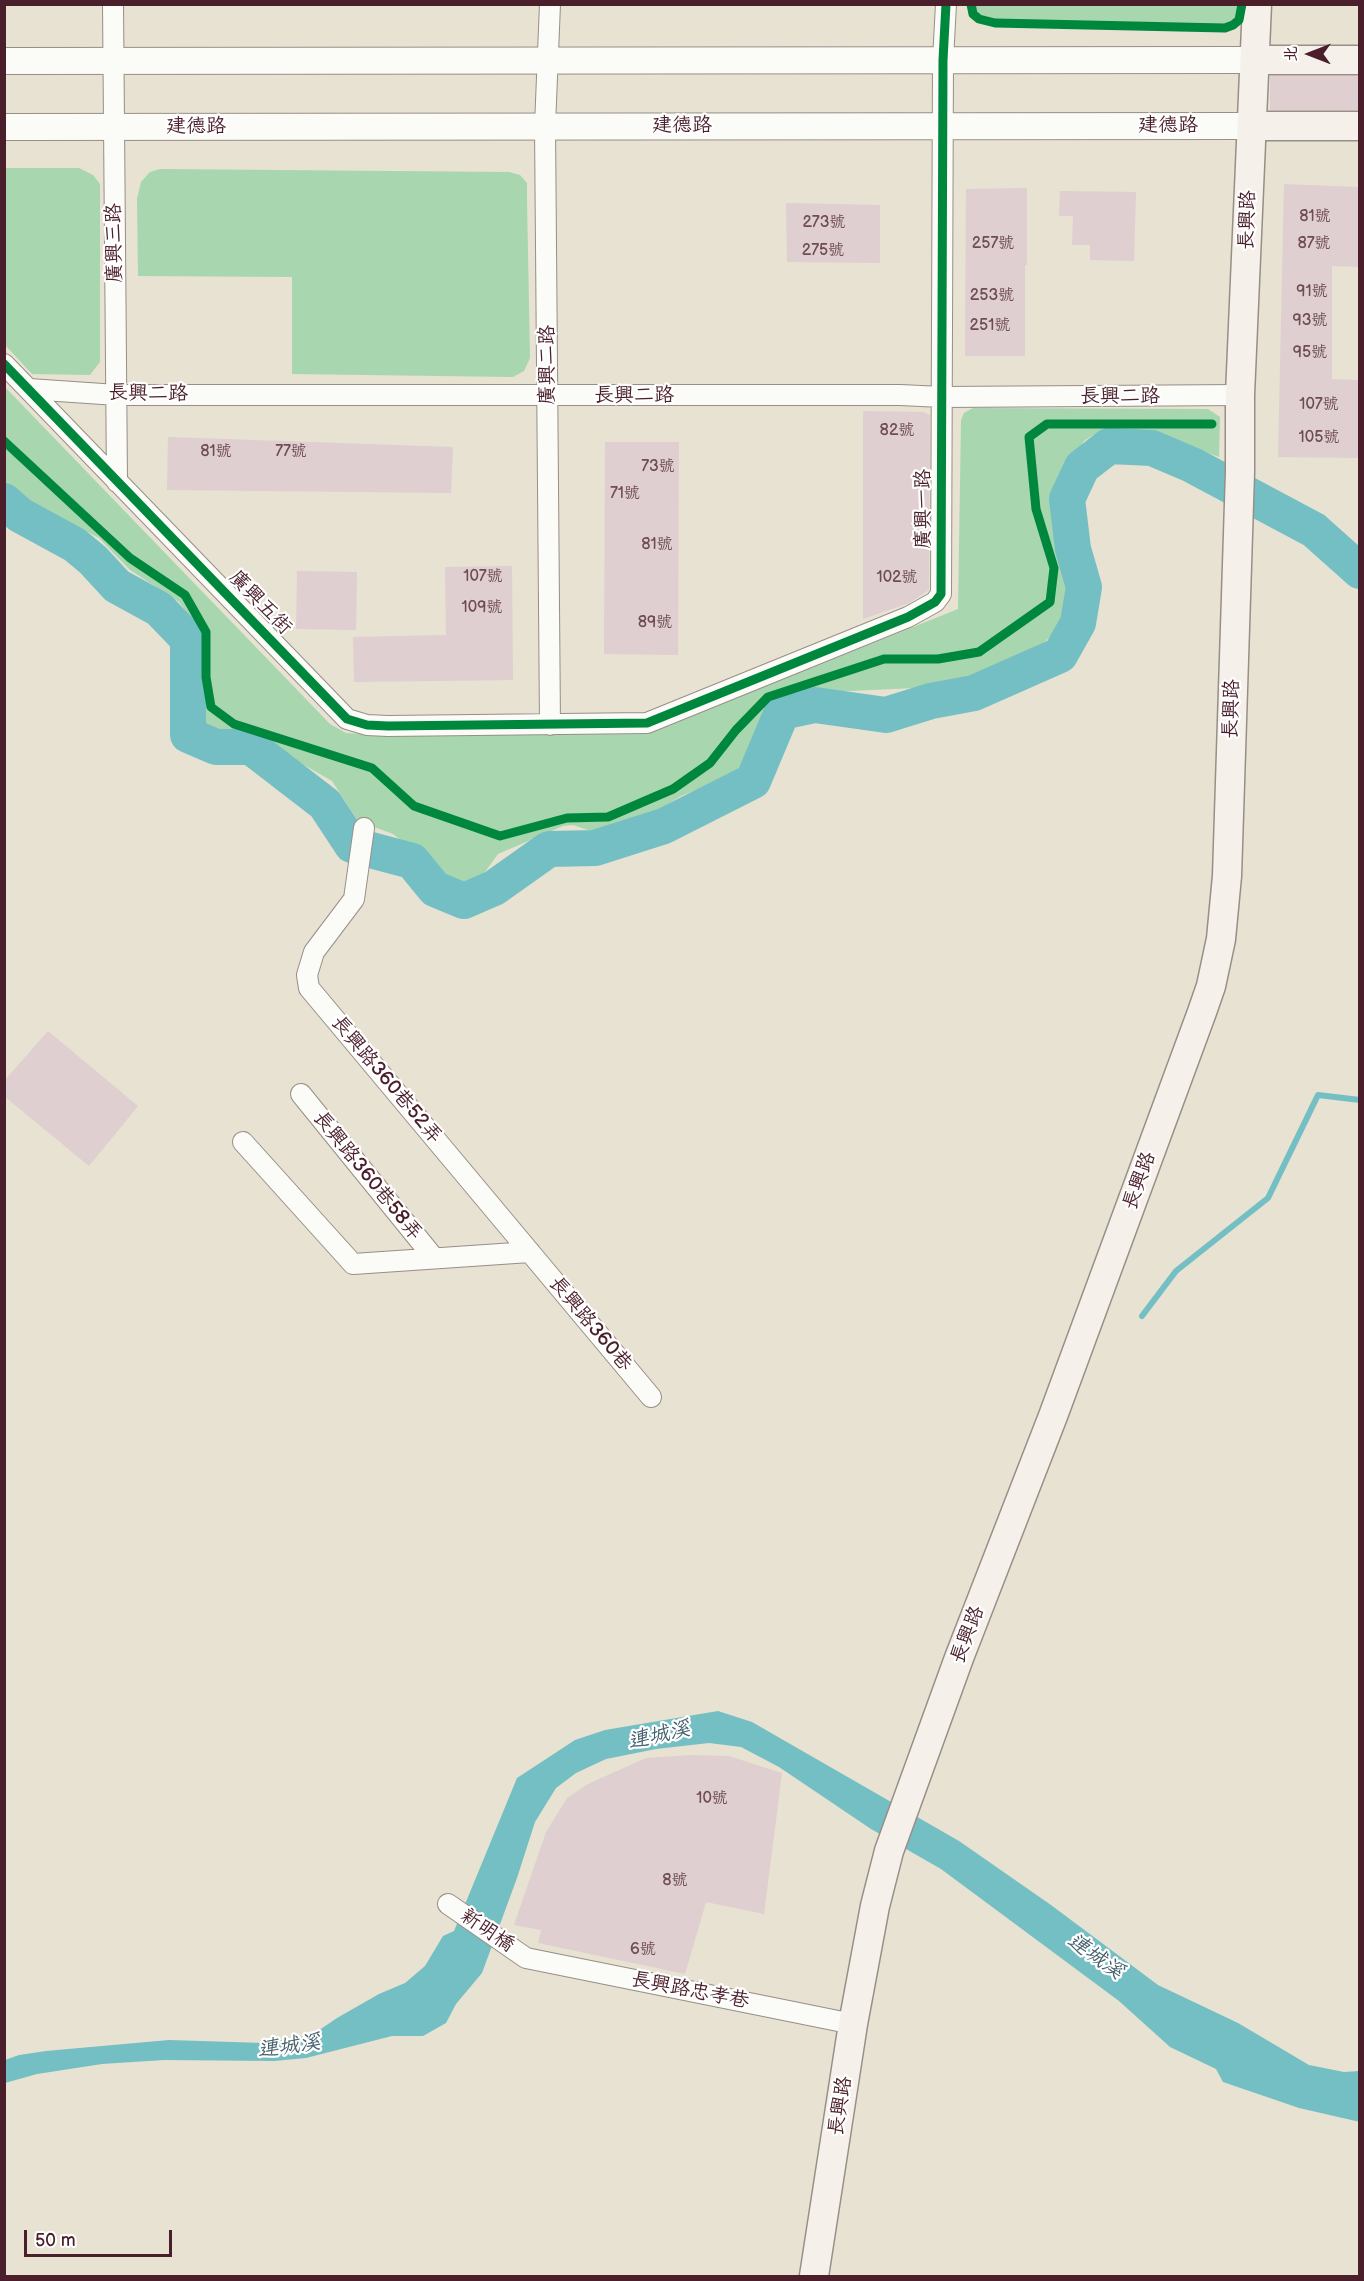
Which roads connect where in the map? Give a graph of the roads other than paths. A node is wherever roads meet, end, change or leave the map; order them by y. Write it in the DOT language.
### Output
graph roads {
  1 [pos="113,4"];
  2 [pos="550,4"];
  3 [pos="946,4"];
  4 [pos="1257,4"];
  5 [pos="547,60"];
  6 [pos="943,60"];
  7 [pos="1255,60"];
  8 [pos="1359,60"];
  9 [pos="4,61"];
  10 [pos="114,61"];
  11 [pos="545,126"];
  12 [pos="943,126"];
  13 [pos="1252,126"];
  14 [pos="1359,126"];
  15 [pos="4,127"];
  16 [pos="114,127"];
  17 [pos="4,364"];
  18 [pos="28,389"];
  19 [pos="117,395"];
  20 [pos="548,395"];
  21 [pos="1240,396"];
  22 [pos="942,397"];
  23 [pos="117,482"];
  24 [pos="550,725"];
  25 [pos="364,828"];
  26 [pos="301,1094"];
  27 [pos="243,1142"];
  28 [pos="530,1252"];
  29 [pos="434,1258"];
  30 [pos="651,1397"];
  31 [pos="448,1904"];
  32 [pos="526,1958"];
  33 [pos="854,2024"];
  34 [pos="814,2277"];
  1 -- 10 [label="street, 廣興三路"];
  2 -- 5 [label="street, 廣興二路"];
  3 -- 6 [label="street, 廣興一路"];
  4 -- 7 [label="main road, 長興路"];
  5 -- 6 [label="street"];
  5 -- 10 [label="street"];
  5 -- 11 [label="street, 廣興二路"];
  6 -- 7 [label="street"];
  6 -- 12 [label="street, 廣興一路"];
  7 -- 8 [label="main road"];
  7 -- 13 [label="main road, 長興路"];
  9 -- 10 [label="street"];
  10 -- 16 [label="street, 廣興三路"];
  11 -- 12 [label="street, 建德路"];
  11 -- 16 [label="street, 建德路"];
  11 -- 20 [label="street, 廣興二路"];
  12 -- 13 [label="street, 建德路"];
  12 -- 22 [label="street, 廣興一路"];
  13 -- 14 [label="main road, 建德路"];
  13 -- 21 [label="main road, 長興路"];
  15 -- 16 [label="street, 建德路"];
  16 -- 19 [label="street, 廣興三路"];
  17 -- 18 [label="street, 廣興五街"];
  18 -- 19 [label="street, 長興二路"];
  18 -- 23 [label="street, 廣興五街"];
  19 -- 20 [label="street, 長興二路"];
  19 -- 23 [label="street, 廣興三路"];
  20 -- 22 [label="street, 長興二路"];
  20 -- 24 [label="street, 廣興二路"];
  21 -- 22 [label="street, 長興二路"];
  21 -- 33 [label="main road, 長興路"];
  22 -- 24 [label="street, 廣興一路"];
  23 -- 24 [label="street, 廣興五街"];
  25 -- 28 [label="street, 長興路360巷52弄"];
  26 -- 29 [label="street, 長興路360巷58弄"];
  27 -- 29 [label="street"];
  28 -- 29 [label="street"];
  28 -- 30 [label="street, 長興路360巷"];
  31 -- 32 [label="street, 新明橋"];
  32 -- 33 [label="street, 長興路忠孝巷"];
  33 -- 34 [label="main road, 長興路"];
}
